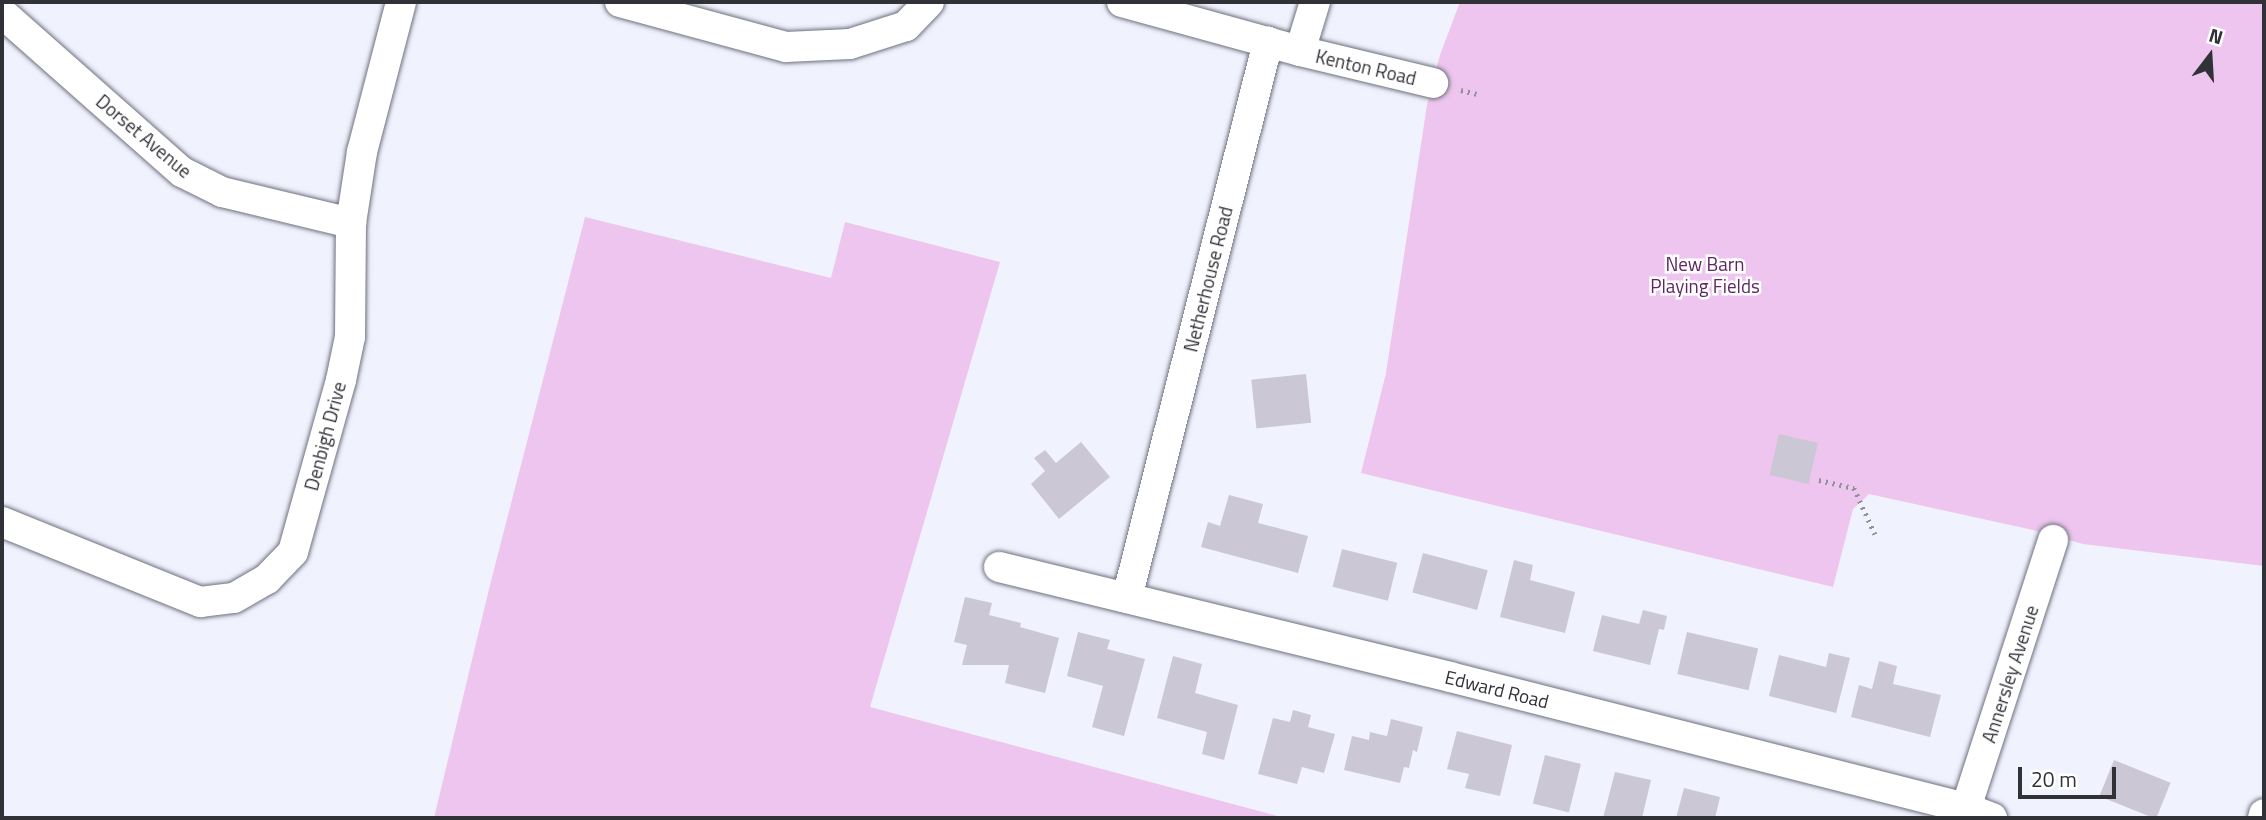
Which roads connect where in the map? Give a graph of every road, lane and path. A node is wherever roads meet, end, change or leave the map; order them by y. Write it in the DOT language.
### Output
graph roads {
  1 [pos="401,2"];
  2 [pos="620,2"];
  3 [pos="929,2"];
  4 [pos="1122,2"];
  5 [pos="1315,2"];
  6 [pos="2,13"];
  7 [pos="1268,42"];
  8 [pos="1300,51"];
  9 [pos="1433,83"];
  10 [pos="351,223"];
  11 [pos="1819,480"];
  12 [pos="2,522"];
  13 [pos="1875,534"];
  14 [pos="2053,540"];
  15 [pos="999,567"];
  16 [pos="1127,598"];
  17 [pos="1979,813"];
  1 -- 10 [label="street, Denbigh Drive"];
  2 -- 3 [label="street"];
  4 -- 7 [label="street"];
  5 -- 8 [label="street"];
  6 -- 10 [label="street, Dorset Avenue"];
  7 -- 8 [label="street"];
  7 -- 16 [label="street, Netherhouse Road"];
  8 -- 9 [label="street, Kenton Road"];
  10 -- 12 [label="street, Denbigh Drive"];
  11 -- 13 [label="path"];
  14 -- 17 [label="street, Annersley Avenue"];
  15 -- 16 [label="street, Edward Road"];
  16 -- 17 [label="street, Edward Road"];
}
